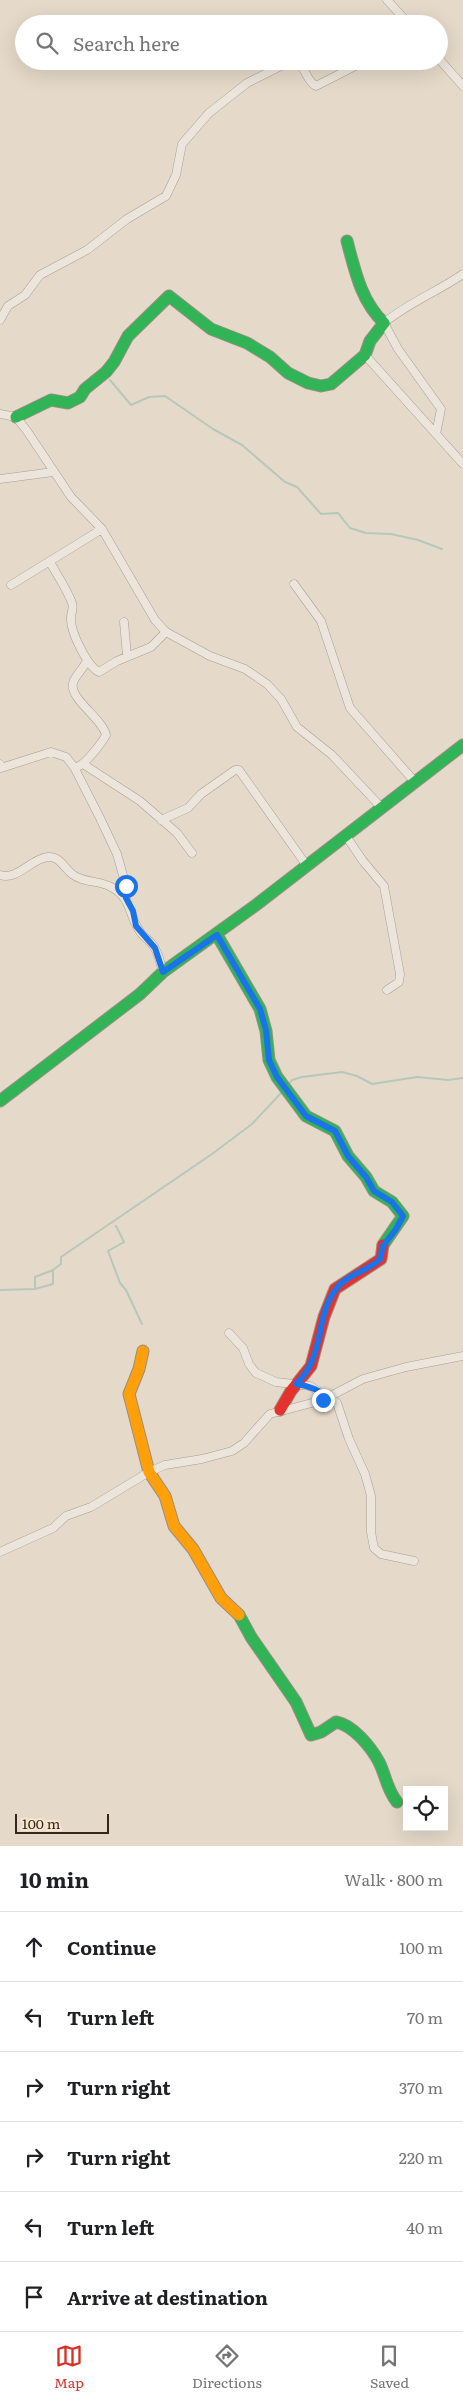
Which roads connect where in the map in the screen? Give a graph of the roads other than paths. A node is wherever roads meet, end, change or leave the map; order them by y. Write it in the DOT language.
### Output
graph roads {
  1 [pos="387,0"];
  2 [pos="401,15"];
  3 [pos="448,69"];
  4 [pos="272,70"];
  5 [pos="304,70"];
  6 [pos="347,70"];
  7 [pos="463,86"];
  8 [pos="347,241"];
  9 [pos="463,274"];
  10 [pos="4,305"];
  11 [pos="0,320"];
  12 [pos="384,324"];
  13 [pos="365,356"];
  14 [pos="0,414"];
  15 [pos="16,417"];
  16 [pos="436,434"];
  17 [pos="463,464"];
  18 [pos="53,472"];
  19 [pos="0,479"];
  20 [pos="102,529"];
  21 [pos="50,562"];
  22 [pos="294,584"];
  23 [pos="11,586"];
  24 [pos="124,622"];
  25 [pos="166,632"];
  26 [pos="127,656"];
  27 [pos="87,660"];
  28 [pos="463,745"];
  29 [pos="0,764"];
  30 [pos="83,764"];
  31 [pos="74,767"];
  32 [pos="415,782"];
  33 [pos="382,807"];
  34 [pos="161,820"];
  35 [pos="346,836"];
  36 [pos="192,853"];
  37 [pos="307,866"];
  38 [pos="0,875"];
  39 [pos="126,898"];
  40 [pos="217,935"];
  41 [pos="163,972"];
  42 [pos="387,990"];
  43 [pos="0,1102"];
  44 [pos="229,1333"];
  45 [pos="143,1351"];
  46 [pos="463,1356"];
  47 [pos="296,1384"];
  48 [pos="328,1397"];
  49 [pos="280,1410"];
  50 [pos="149,1472"];
  51 [pos="0,1552"];
  52 [pos="414,1561"];
  53 [pos="397,1802"];
  1 -- 2 [label="street"];
  3 -- 7 [label="street"];
  4 -- 10 [label="street"];
  5 -- 6 [label="street"];
  8 -- 12 [label="street"];
  9 -- 12 [label="street"];
  10 -- 11 [label="street"];
  12 -- 13 [label="street"];
  12 -- 16 [label="street"];
  13 -- 15 [label="street"];
  13 -- 16 [label="street"];
  14 -- 15 [label="street"];
  15 -- 18 [label="street"];
  16 -- 17 [label="street"];
  18 -- 19 [label="street"];
  18 -- 20 [label="street"];
  20 -- 21 [label="street"];
  20 -- 25 [label="street"];
  21 -- 23 [label="street"];
  21 -- 27 [label="street"];
  22 -- 32 [label="street"];
  24 -- 26 [label="street"];
  25 -- 26 [label="street"];
  25 -- 33 [label="street"];
  26 -- 27 [label="street"];
  27 -- 30 [label="street"];
  28 -- 32 [label="street"];
  29 -- 31 [label="street"];
  30 -- 31 [label="street"];
  30 -- 34 [label="street"];
  31 -- 39 [label="street"];
  32 -- 33 [label="street"];
  33 -- 35 [label="street"];
  34 -- 36 [label="street"];
  34 -- 37 [label="street"];
  35 -- 37 [label="street"];
  35 -- 42 [label="street"];
  37 -- 40 [label="street"];
  38 -- 39 [label="street"];
  39 -- 41 [label="street"];
  40 -- 41 [label="street"];
  40 -- 47 [label="street"];
  41 -- 43 [label="street"];
  44 -- 47 [label="street"];
  45 -- 50 [label="street"];
  46 -- 48 [label="street"];
  47 -- 48 [label="street"];
  47 -- 49 [label="street"];
  48 -- 49 [label="street"];
  48 -- 52 [label="street"];
  49 -- 50 [label="street"];
  50 -- 51 [label="street"];
  50 -- 53 [label="street"];
}
